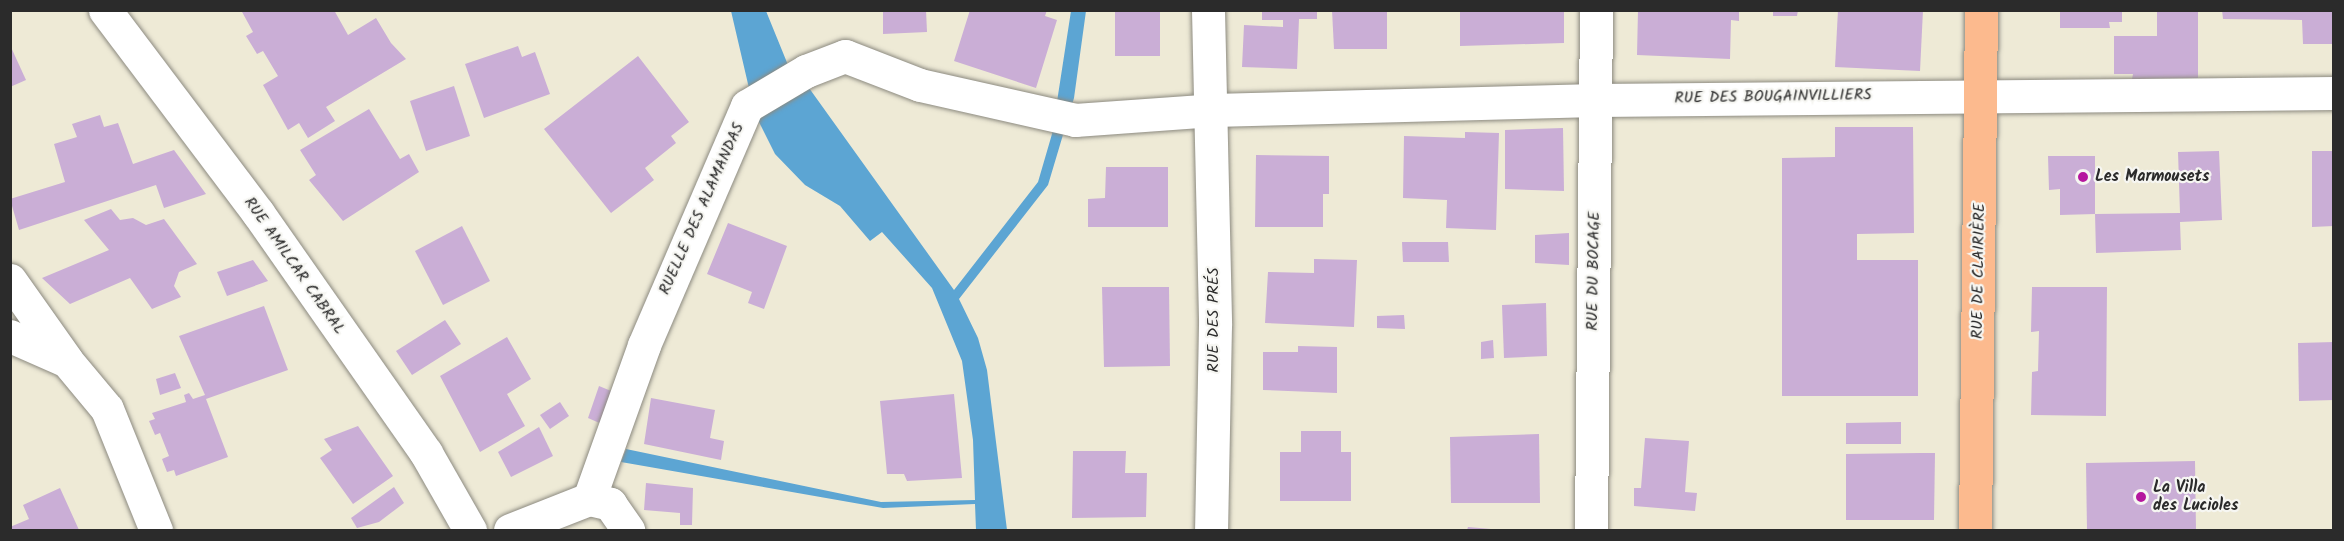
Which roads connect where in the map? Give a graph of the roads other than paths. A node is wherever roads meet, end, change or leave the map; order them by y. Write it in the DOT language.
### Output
graph roads {
  1 [pos="105,10"];
  2 [pos="1208,10"];
  3 [pos="1596,10"];
  4 [pos="1981,10"];
  5 [pos="2334,93"];
  6 [pos="1981,94"];
  7 [pos="1596,100"];
  8 [pos="1213,110"];
  9 [pos="10,280"];
  10 [pos="10,336"];
  11 [pos="67,361"];
  12 [pos="589,499"];
  13 [pos="156,531"];
  14 [pos="470,531"];
  15 [pos="510,531"];
  16 [pos="628,531"];
  17 [pos="1211,531"];
  18 [pos="1592,531"];
  19 [pos="1975,531"];
  1 -- 14 [label="street, RUE AMILCAR CABRAL"];
  2 -- 8 [label="street, RUE DES PRÉS"];
  3 -- 7 [label="street, RUE DU BOCAGE"];
  4 -- 6 [label="main road, RUE DE CLAIRIÈRE"];
  5 -- 6 [label="street, RUE DES BOUGAINVILLIERS"];
  6 -- 7 [label="street, RUE DES BOUGAINVILLIERS"];
  6 -- 19 [label="main road, RUE DE CLAIRIÈRE"];
  7 -- 8 [label="street, RUE DES BOUGAINVILLIERS"];
  7 -- 18 [label="street, RUE DU BOCAGE"];
  8 -- 12 [label="street, RUELLE DES ALAMANDAS"];
  8 -- 17 [label="street, RUE DES PRÉS"];
  9 -- 11 [label="street"];
  10 -- 11 [label="street"];
  11 -- 13 [label="street"];
  12 -- 15 [label="street"];
  12 -- 16 [label="street"];
}
